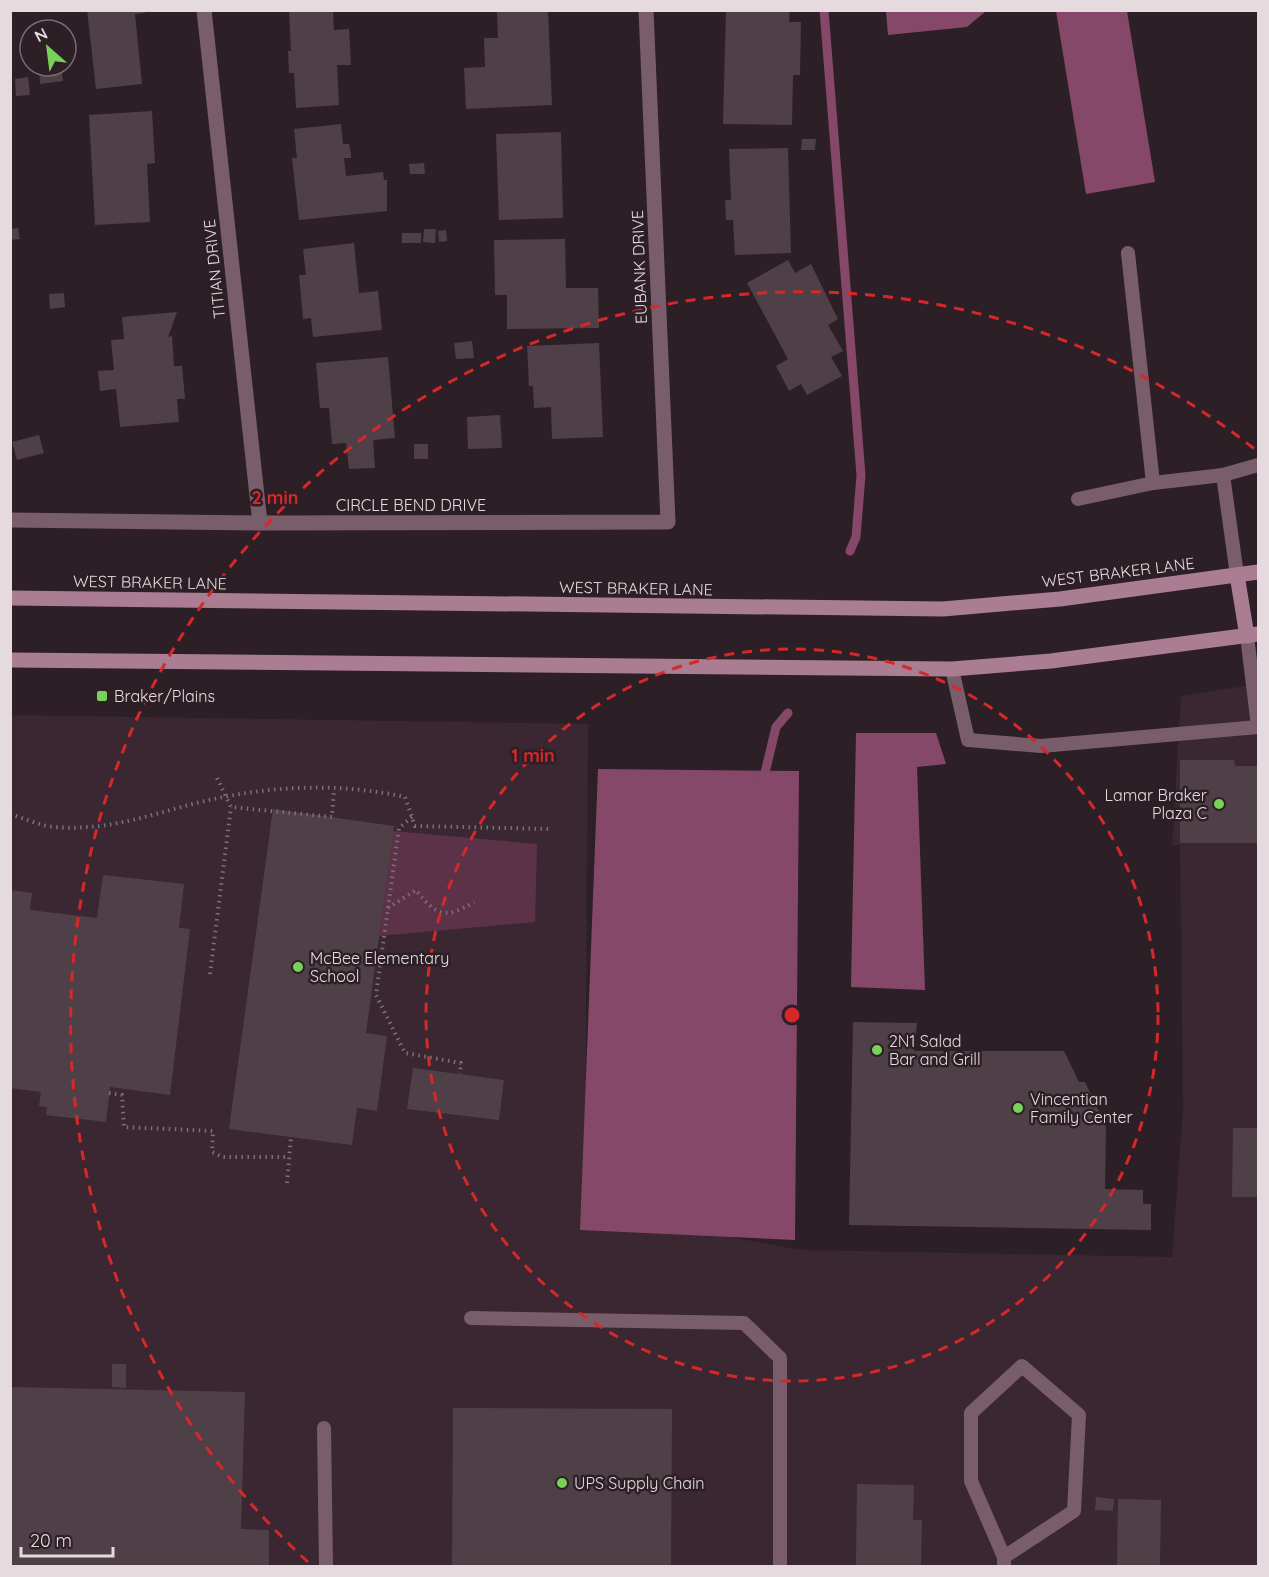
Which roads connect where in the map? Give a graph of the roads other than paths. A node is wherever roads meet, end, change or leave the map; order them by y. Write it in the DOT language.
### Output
graph roads {
  1 [pos="204,10"];
  2 [pos="646,10"];
  3 [pos="1128,253"];
  4 [pos="1258,465"];
  5 [pos="1223,475"];
  6 [pos="1153,483"];
  7 [pos="1078,499"];
  8 [pos="10,519"];
  9 [pos="668,522"];
  10 [pos="260,523"];
  11 [pos="1258,572"];
  12 [pos="1236,575"];
  13 [pos="10,598"];
  14 [pos="1253,635"];
  15 [pos="10,660"];
  16 [pos="951,669"];
  17 [pos="1258,726"];
  18 [pos="471,1318"];
  19 [pos="324,1428"];
  20 [pos="1004,1562"];
  21 [pos="326,1566"];
  22 [pos="780,1566"];
  1 -- 10 [label="street, TITIAN DRIVE"];
  2 -- 9 [label="street, EUBANK DRIVE"];
  3 -- 6 [label="lane"];
  4 -- 5 [label="lane"];
  5 -- 6 [label="lane"];
  5 -- 12 [label="lane"];
  6 -- 7 [label="lane"];
  8 -- 10 [label="street, CIRCLE BEND DRIVE"];
  9 -- 10 [label="street, CIRCLE BEND DRIVE"];
  11 -- 12 [label="main road, WEST BRAKER LANE"];
  12 -- 13 [label="main road, WEST BRAKER LANE"];
  12 -- 14 [label="main road"];
  14 -- 16 [label="main road"];
  14 -- 17 [label="lane"];
  15 -- 16 [label="main road"];
  16 -- 17 [label="lane"];
  18 -- 22 [label="lane"];
  19 -- 21 [label="lane"];
  20 -- 20 [label="lane"];
}
